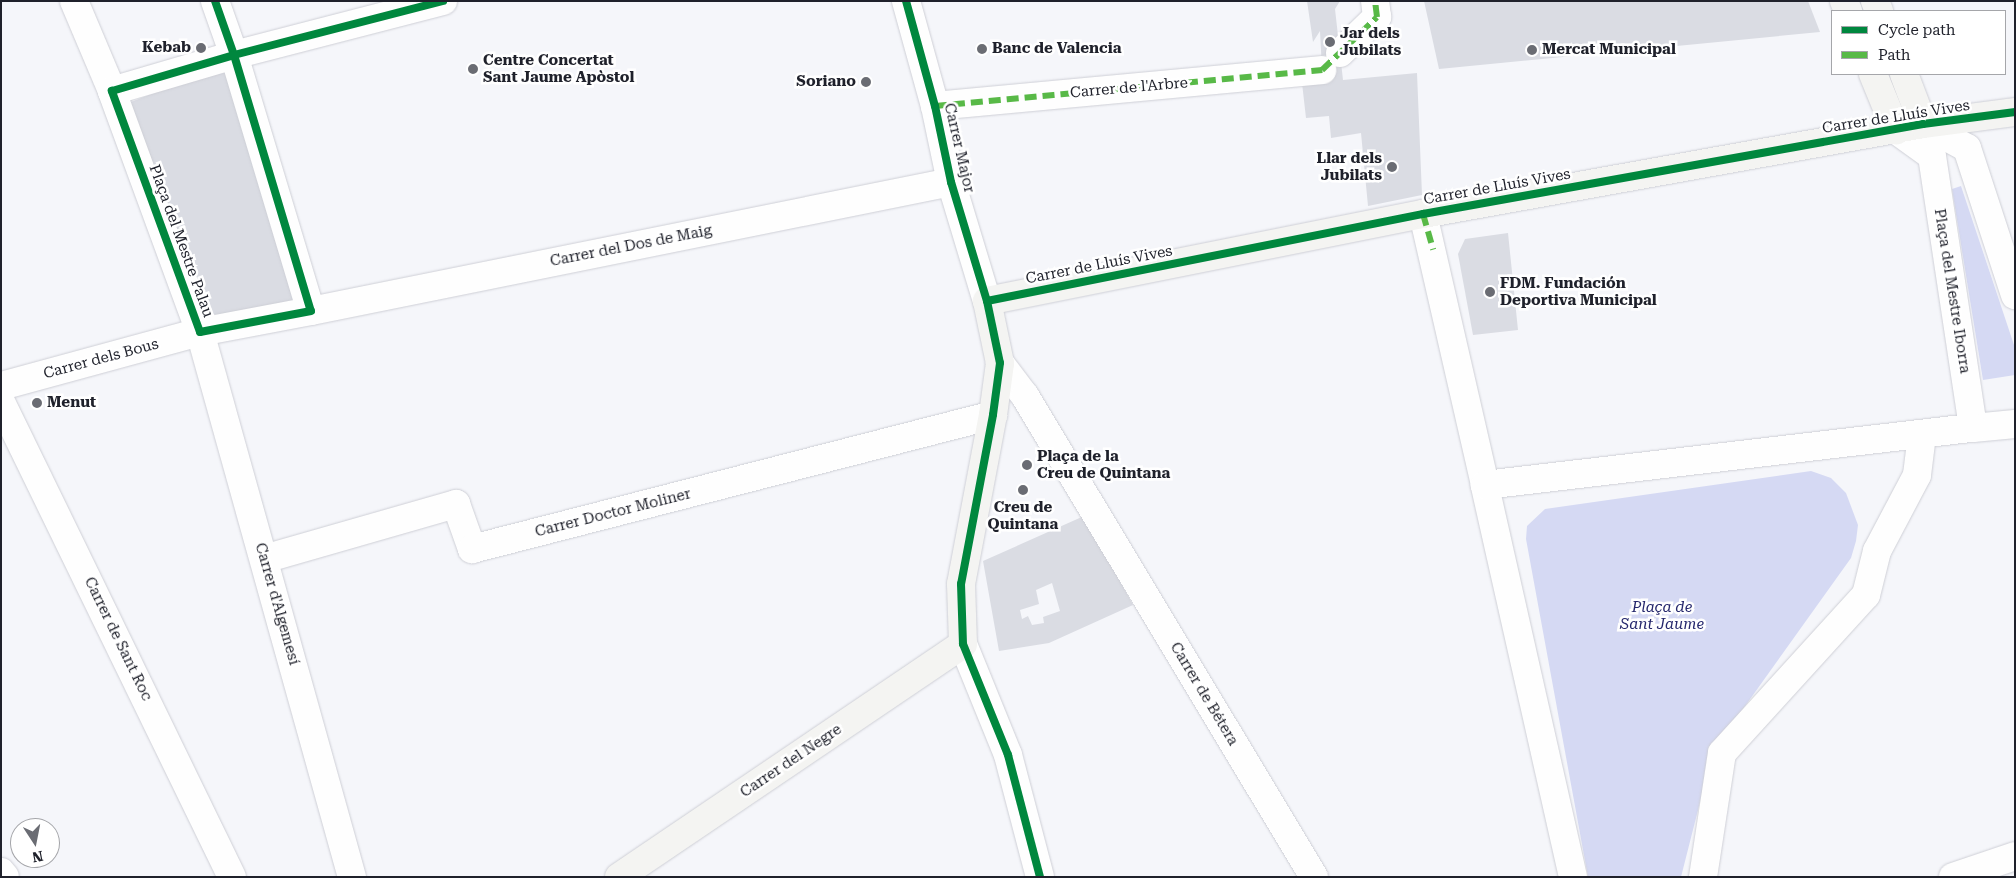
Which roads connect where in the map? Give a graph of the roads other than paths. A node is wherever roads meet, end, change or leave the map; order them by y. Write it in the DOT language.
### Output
graph roads {
  1 [pos="74,1"];
  2 [pos="214,1"];
  3 [pos="443,1"];
  4 [pos="906,1"];
  5 [pos="1376,9"];
  6 [pos="234,55"];
  7 [pos="1873,75"];
  8 [pos="1904,75"];
  9 [pos="112,91"];
  10 [pos="935,106"];
  11 [pos="2015,112"];
  12 [pos="1923,124"];
  13 [pos="1896,130"];
  14 [pos="951,182"];
  15 [pos="1423,214"];
  16 [pos="2015,295"];
  17 [pos="987,301"];
  18 [pos="310,310"];
  19 [pos="200,332"];
  20 [pos="1000,363"];
  21 [pos="1,386"];
  22 [pos="1,402"];
  23 [pos="993,414"];
  24 [pos="2015,424"];
  25 [pos="1973,428"];
  26 [pos="1922,435"];
  27 [pos="1485,485"];
  28 [pos="264,558"];
  29 [pos="963,644"];
  30 [pos="2015,856"];
  31 [pos="1,872"];
  32 [pos="4,877"];
  33 [pos="232,877"];
  34 [pos="352,877"];
  35 [pos="619,877"];
  36 [pos="1040,877"];
  37 [pos="1314,877"];
  38 [pos="1573,877"];
  39 [pos="1703,877"];
  40 [pos="1953,877"];
  1 -- 9 [label="street, Plaça del Mestre Palau"];
  2 -- 6 [label="street"];
  3 -- 6 [label="street"];
  4 -- 10 [label="street, Carrer Major"];
  5 -- 10 [label="street, Carrer de l'Arbre"];
  6 -- 9 [label="street"];
  6 -- 18 [label="street"];
  7 -- 13 [label="street"];
  8 -- 12 [label="street"];
  9 -- 19 [label="street, Plaça del Mestre Palau"];
  10 -- 14 [label="street, Carrer Major"];
  11 -- 12 [label="street, Carrer de Lluís Vives"];
  12 -- 13 [label="street, Carrer de Lluís Vives"];
  12 -- 16 [label="street"];
  13 -- 15 [label="street, Carrer de Lluís Vives"];
  13 -- 25 [label="street, Plaça del Mestre Iborra"];
  14 -- 17 [label="street, Carrer Major"];
  14 -- 18 [label="street, Carrer del Dos de Maig"];
  15 -- 17 [label="street, Carrer de Lluís Vives"];
  15 -- 27 [label="street"];
  17 -- 20 [label="street"];
  18 -- 19 [label="street, Plaça del Mestre Palau"];
  19 -- 21 [label="street, Carrer dels Bous"];
  19 -- 28 [label="street, Carrer d'Algemesí"];
  20 -- 23 [label="street"];
  20 -- 37 [label="street, Carrer de Bétera"];
  22 -- 33 [label="street, Carrer de Sant Roc"];
  23 -- 28 [label="street, Carrer Doctor Moliner"];
  23 -- 29 [label="street"];
  24 -- 25 [label="street"];
  25 -- 26 [label="street"];
  26 -- 27 [label="street"];
  26 -- 39 [label="street"];
  27 -- 38 [label="street"];
  28 -- 34 [label="street, Carrer d'Algemesí"];
  29 -- 35 [label="street, Carrer del Negre"];
  29 -- 36 [label="street"];
  30 -- 40 [label="street"];
  31 -- 32 [label="street"];
}
